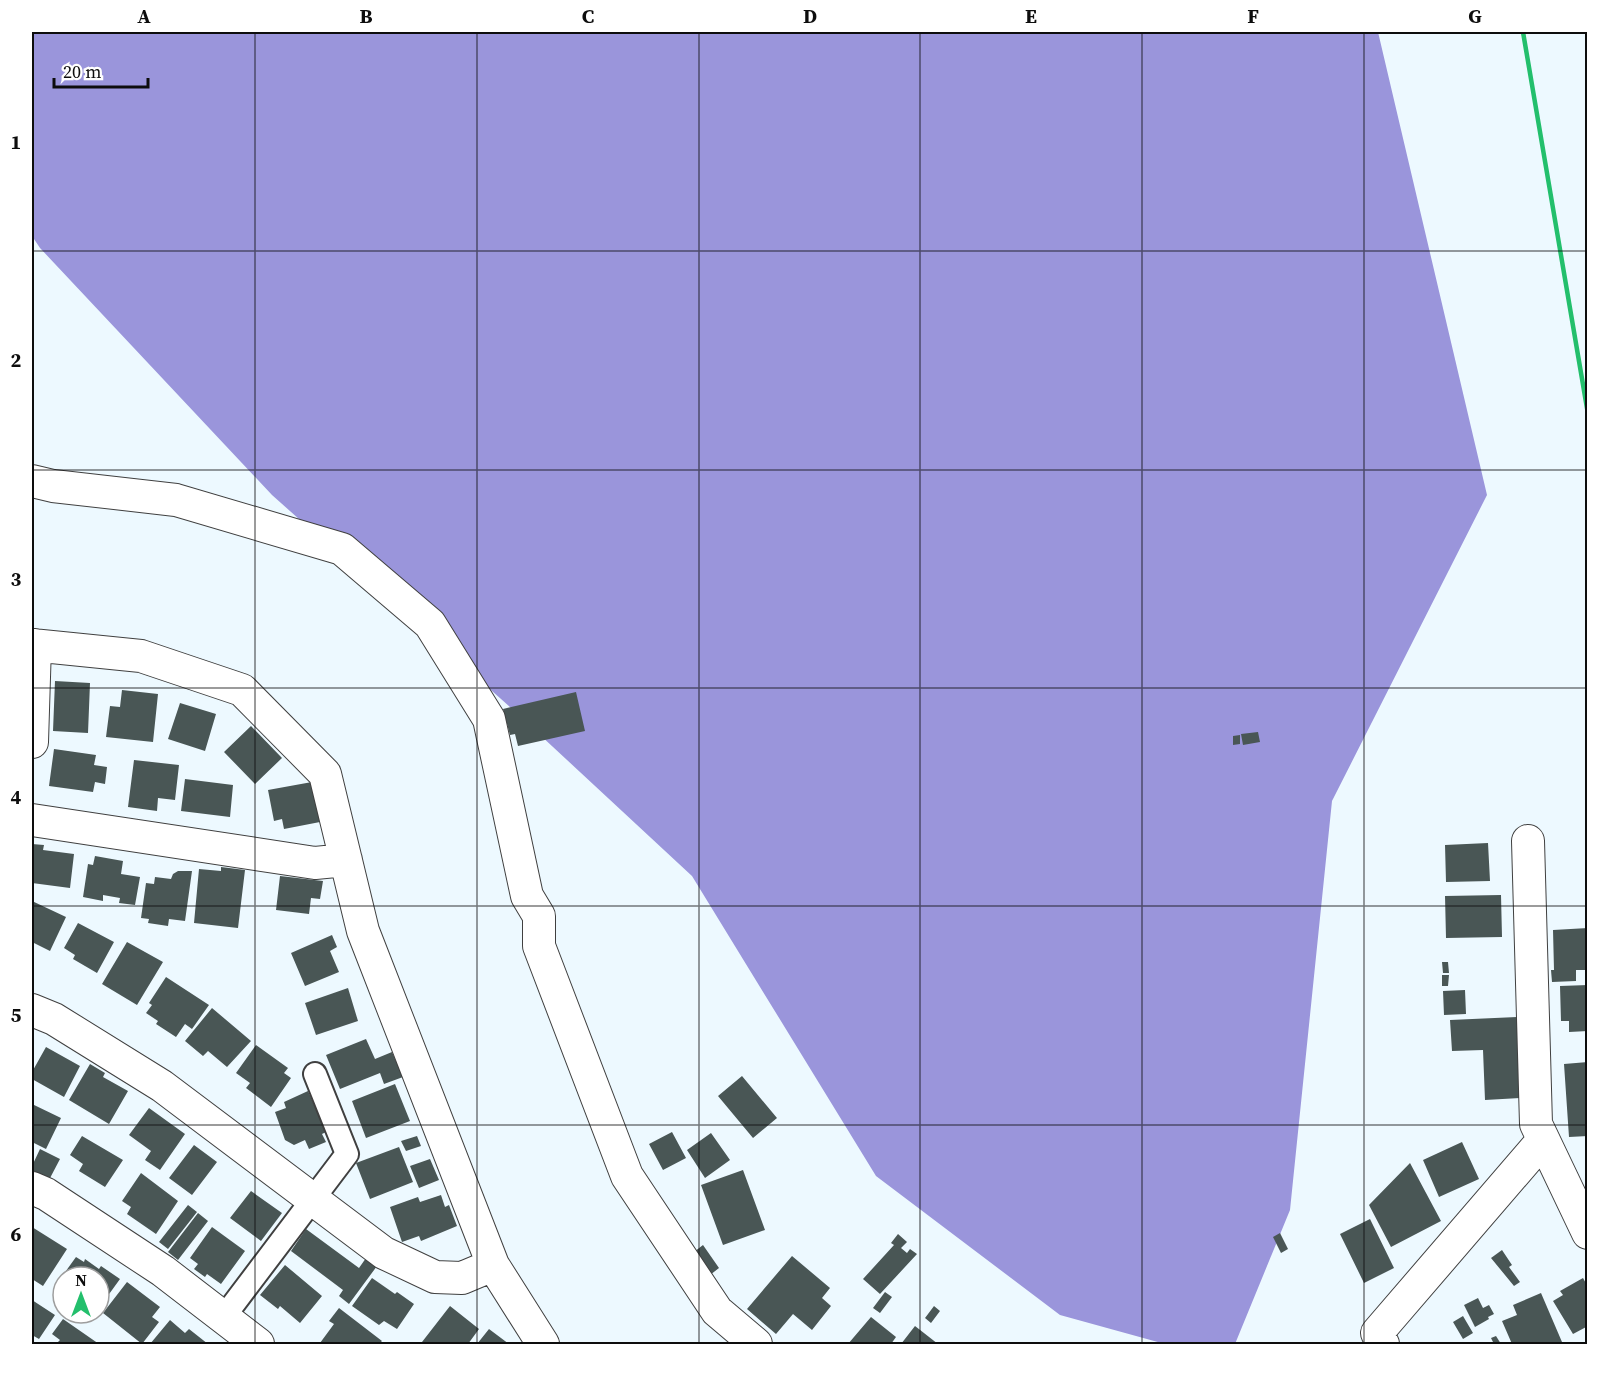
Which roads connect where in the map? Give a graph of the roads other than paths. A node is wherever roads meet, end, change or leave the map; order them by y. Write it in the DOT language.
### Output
graph roads {
  1 [pos="32,481"];
  2 [pos="33,645"];
  3 [pos="32,742"];
  4 [pos="32,820"];
  5 [pos="1528,841"];
  6 [pos="346,860"];
  7 [pos="32,1010"];
  8 [pos="315,1074"];
  9 [pos="1543,1140"];
  10 [pos="32,1188"];
  11 [pos="312,1199"];
  12 [pos="1587,1233"];
  13 [pos="493,1265"];
  14 [pos="236,1334"];
  15 [pos="543,1344"];
  16 [pos="756,1344"];
  17 [pos="1383,1344"];
  1 -- 16 [label="street"];
  2 -- 3 [label="street"];
  2 -- 6 [label="street"];
  4 -- 6 [label="street"];
  5 -- 9 [label="street"];
  6 -- 13 [label="street"];
  7 -- 11 [label="street"];
  8 -- 11 [label="street"];
  9 -- 12 [label="street"];
  9 -- 17 [label="street"];
  10 -- 14 [label="street"];
  11 -- 13 [label="street"];
  11 -- 14 [label="street"];
  13 -- 15 [label="street"];
}
